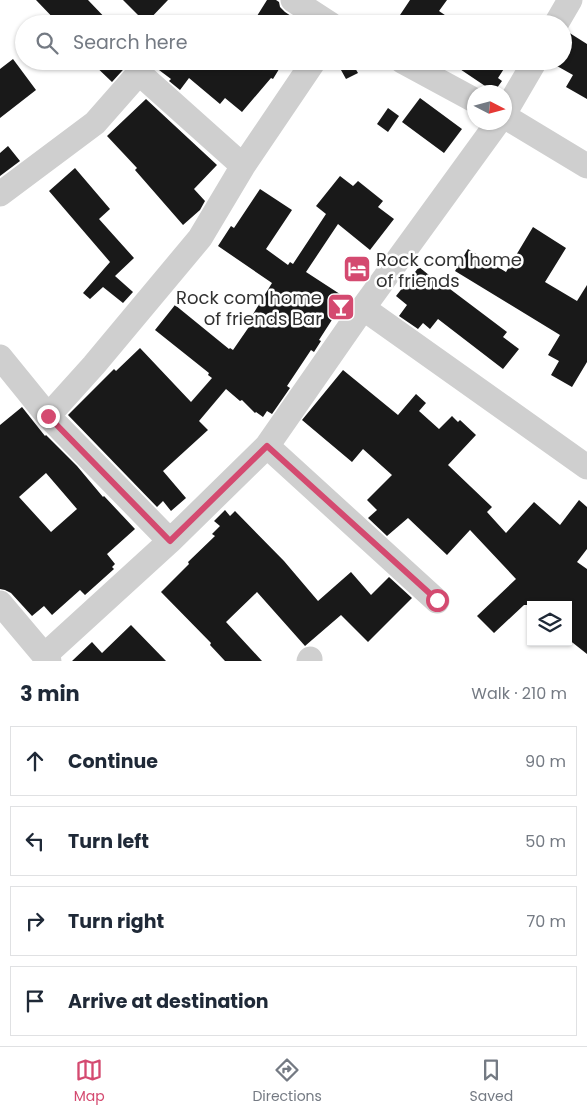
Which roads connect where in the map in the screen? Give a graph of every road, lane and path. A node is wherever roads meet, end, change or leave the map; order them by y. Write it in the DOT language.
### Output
graph roads {
  1 [pos="293,0"];
  2 [pos="570,0"];
  3 [pos="316,15"];
  4 [pos="561,15"];
  5 [pos="308,70"];
  6 [pos="419,70"];
  7 [pos="530,70"];
  8 [pos="467,96"];
  9 [pos="512,101"];
  10 [pos="512,120"];
  11 [pos="492,130"];
  12 [pos="242,166"];
  13 [pos="587,166"];
  14 [pos="0,194"];
  15 [pos="363,308"];
  16 [pos="0,357"];
  17 [pos="48,416"];
  18 [pos="267,446"];
  19 [pos="587,467"];
  20 [pos="170,541"];
  21 [pos="437,600"];
  22 [pos="0,603"];
  23 [pos="47,658"];
  1 -- 3 [label="street"];
  2 -- 4 [label="street"];
  5 -- 12 [label="street"];
  6 -- 8 [label="street"];
  7 -- 9 [label="street"];
  10 -- 13 [label="street"];
  11 -- 15 [label="street"];
  12 -- 14 [label="street"];
  12 -- 17 [label="street"];
  15 -- 18 [label="street"];
  15 -- 19 [label="street"];
  16 -- 17 [label="street"];
  17 -- 20 [label="street"];
  18 -- 20 [label="street"];
  18 -- 21 [label="street"];
  20 -- 23 [label="street"];
  22 -- 23 [label="street"];
}
